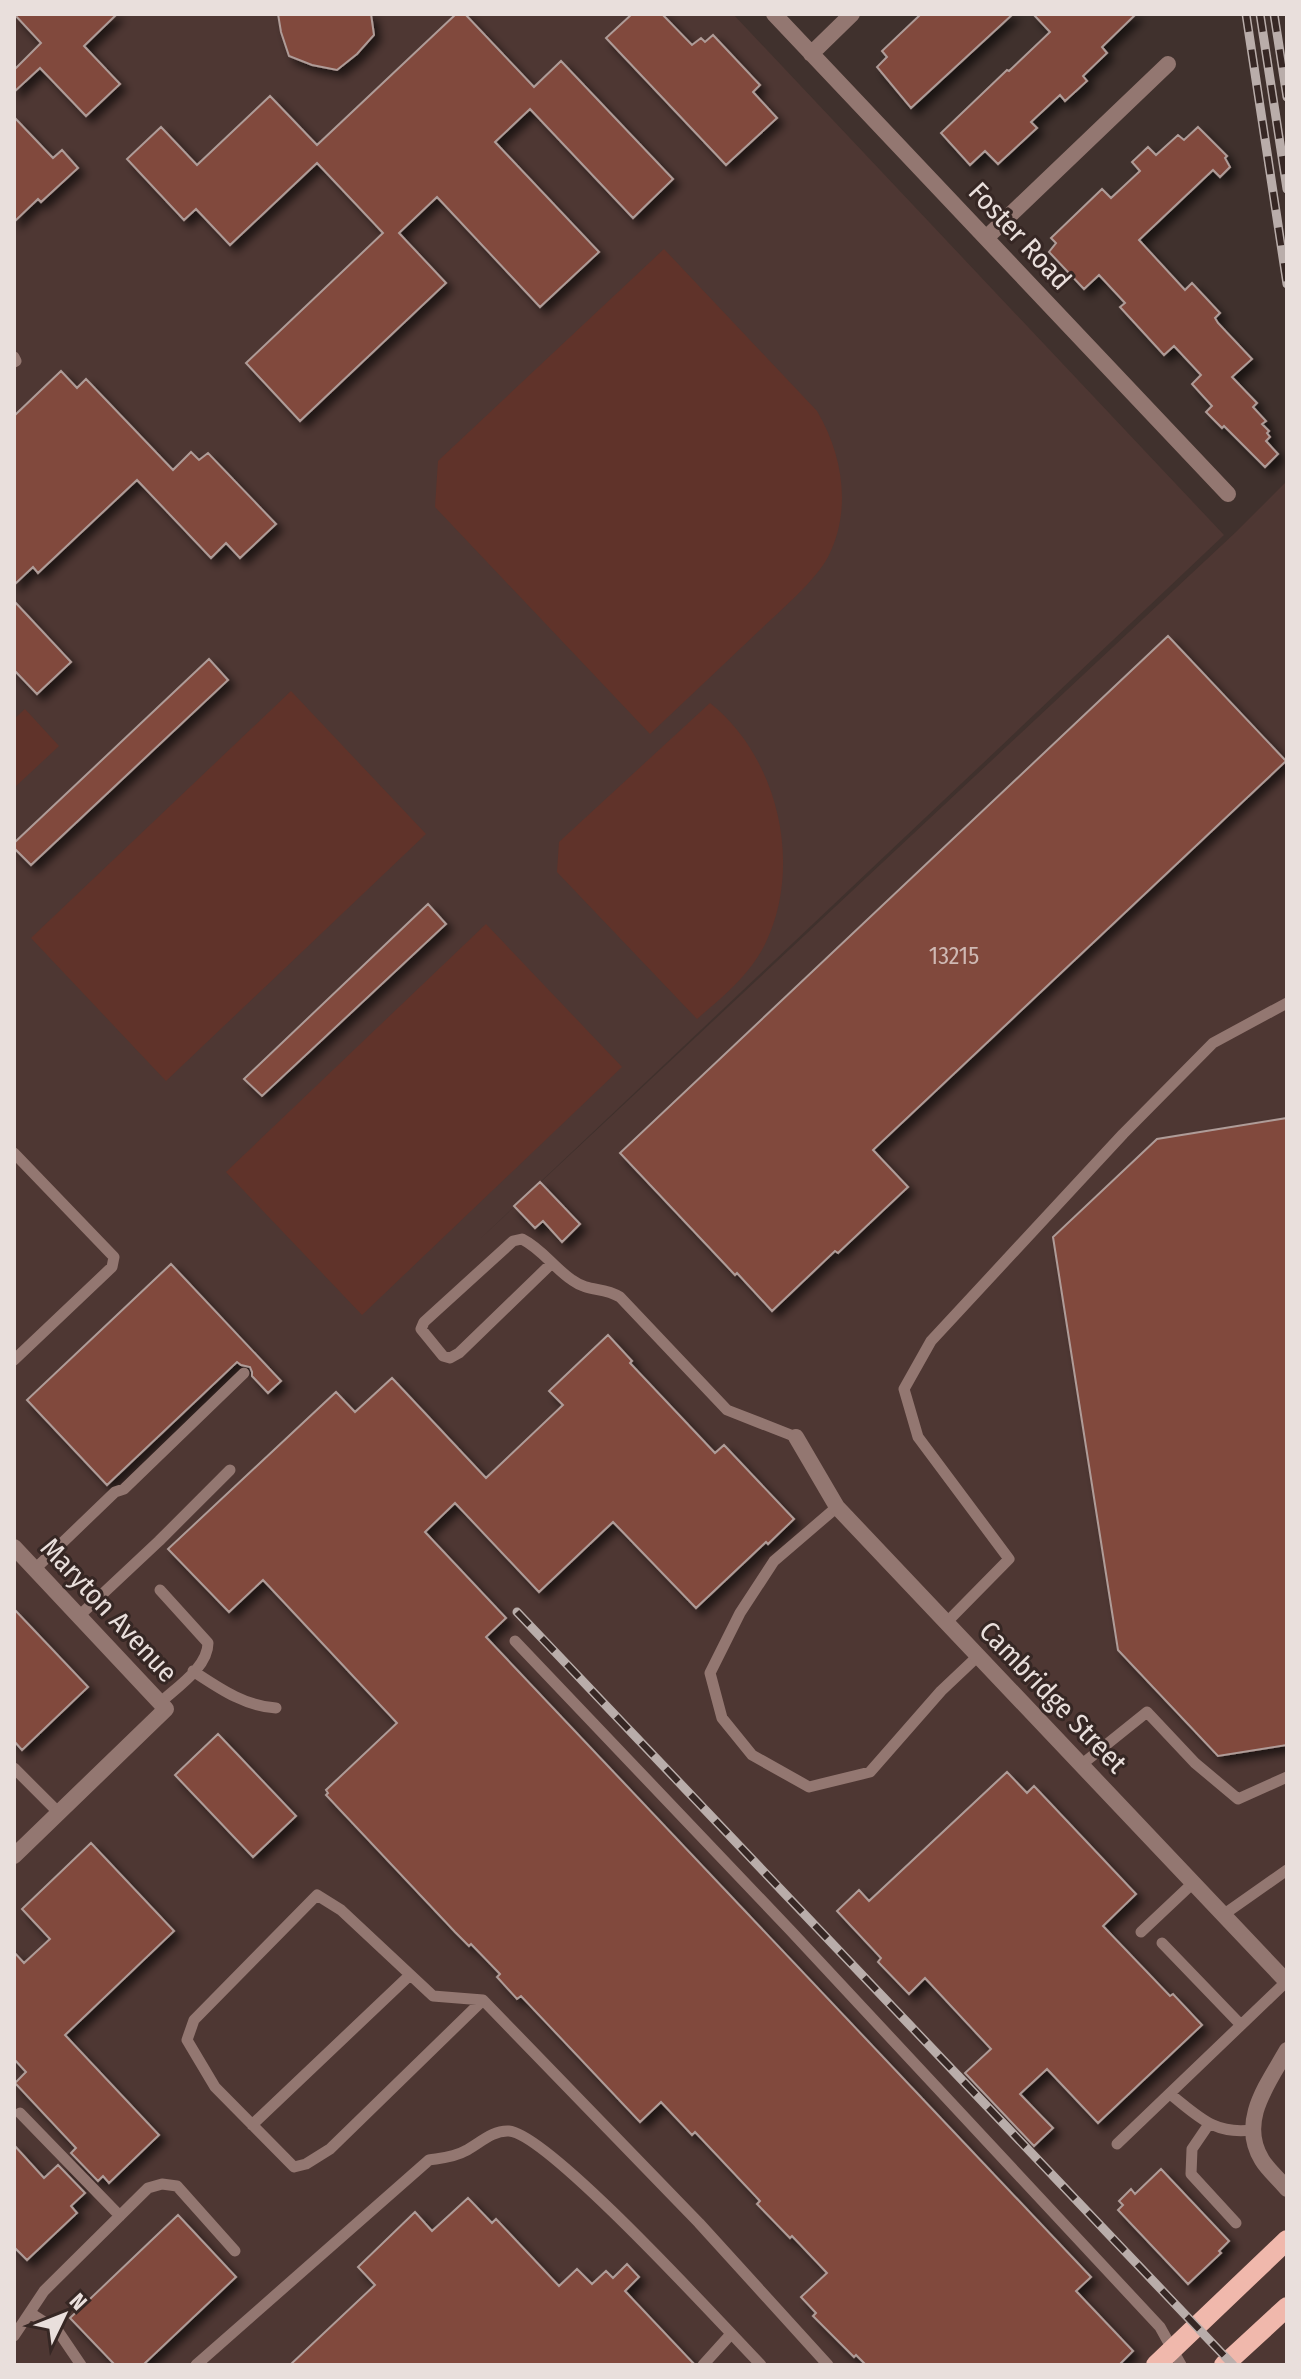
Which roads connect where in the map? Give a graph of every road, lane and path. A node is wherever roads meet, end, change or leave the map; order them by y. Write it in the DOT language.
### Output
graph roads {
  1 [pos="774,14"];
  2 [pos="852,14"];
  3 [pos="811,54"];
  4 [pos="1168,64"];
  5 [pos="986,238"];
  6 [pos="1228,494"];
  7 [pos="1287,1003"];
  8 [pos="14,1153"];
  9 [pos="552,1263"];
  10 [pos="14,1360"];
  11 [pos="244,1373"];
  12 [pos="796,1437"];
  13 [pos="230,1470"];
  14 [pos="837,1507"];
  15 [pos="14,1547"];
  16 [pos="35,1569"];
  17 [pos="160,1590"];
  18 [pos="79,1616"];
  19 [pos="946,1623"];
  20 [pos="515,1641"];
  21 [pos="978,1656"];
  22 [pos="193,1671"];
  23 [pos="164,1706"];
  24 [pos="276,1708"];
  25 [pos="1081,1765"];
  26 [pos="14,1768"];
  27 [pos="1287,1777"];
  28 [pos="59,1813"];
  29 [pos="14,1856"];
  30 [pos="1287,1870"];
  31 [pos="1193,1883"];
  32 [pos="1223,1915"];
  33 [pos="1141,1932"];
  34 [pos="1162,1943"];
  35 [pos="410,1975"];
  36 [pos="1287,1982"];
  37 [pos="483,2000"];
  38 [pos="1241,2025"];
  39 [pos="1287,2050"];
  40 [pos="1170,2094"];
  41 [pos="20,2113"];
  42 [pos="1209,2124"];
  43 [pos="252,2125"];
  44 [pos="1252,2130"];
  45 [pos="1117,2144"];
  46 [pos="1287,2189"];
  47 [pos="120,2216"];
  48 [pos="1236,2223"];
  49 [pos="1287,2240"];
  50 [pos="235,2251"];
  51 [pos="1287,2307"];
  52 [pos="30,2313"];
  53 [pos="731,2334"];
  54 [pos="14,2336"];
  55 [pos="1176,2358"];
  56 [pos="81,2365"];
  57 [pos="196,2365"];
  58 [pos="703,2365"];
  59 [pos="761,2365"];
  60 [pos="828,2365"];
  61 [pos="1156,2365"];
  62 [pos="1224,2365"];
  1 -- 3 [label="street, Foster Road"];
  2 -- 3 [label="street"];
  3 -- 5 [label="street, Foster Road"];
  4 -- 5 [label="street"];
  5 -- 6 [label="street, Foster Road"];
  7 -- 19 [label="lane"];
  8 -- 10 [label="lane"];
  9 -- 9 [label="lane"];
  9 -- 12 [label="lane"];
  11 -- 16 [label="lane"];
  12 -- 14 [label="street, Cambridge Street"];
  13 -- 18 [label="lane"];
  14 -- 19 [label="street, Cambridge Street"];
  14 -- 21 [label="lane"];
  15 -- 16 [label="street, Maryton Avenue"];
  16 -- 18 [label="street, Maryton Avenue"];
  17 -- 22 [label="lane"];
  18 -- 23 [label="street, Maryton Avenue"];
  19 -- 21 [label="street, Cambridge Street"];
  20 -- 55 [label="lane"];
  21 -- 25 [label="street, Cambridge Street"];
  22 -- 23 [label="lane"];
  22 -- 24 [label="lane"];
  23 -- 28 [label="street"];
  25 -- 27 [label="lane"];
  25 -- 31 [label="street, Cambridge Street"];
  26 -- 28 [label="lane"];
  28 -- 29 [label="street"];
  30 -- 32 [label="lane"];
  31 -- 32 [label="street, Cambridge Street"];
  31 -- 33 [label="lane"];
  32 -- 36 [label="street, Cambridge Street"];
  34 -- 38 [label="lane"];
  35 -- 37 [label="lane"];
  35 -- 43 [label="lane"];
  35 -- 43 [label="lane"];
  36 -- 38 [label="lane"];
  37 -- 43 [label="lane"];
  37 -- 60 [label="lane"];
  38 -- 40 [label="lane"];
  39 -- 44 [label="street"];
  40 -- 42 [label="lane"];
  40 -- 45 [label="lane"];
  41 -- 47 [label="lane"];
  42 -- 44 [label="lane"];
  42 -- 48 [label="lane"];
  44 -- 46 [label="street"];
  47 -- 50 [label="lane"];
  47 -- 52 [label="lane"];
  49 -- 55 [label="main road"];
  51 -- 62 [label="main road"];
  52 -- 54 [label="lane"];
  52 -- 56 [label="lane"];
  53 -- 57 [label="lane"];
  53 -- 58 [label="lane"];
  53 -- 59 [label="lane"];
  55 -- 61 [label="main road"];
}
